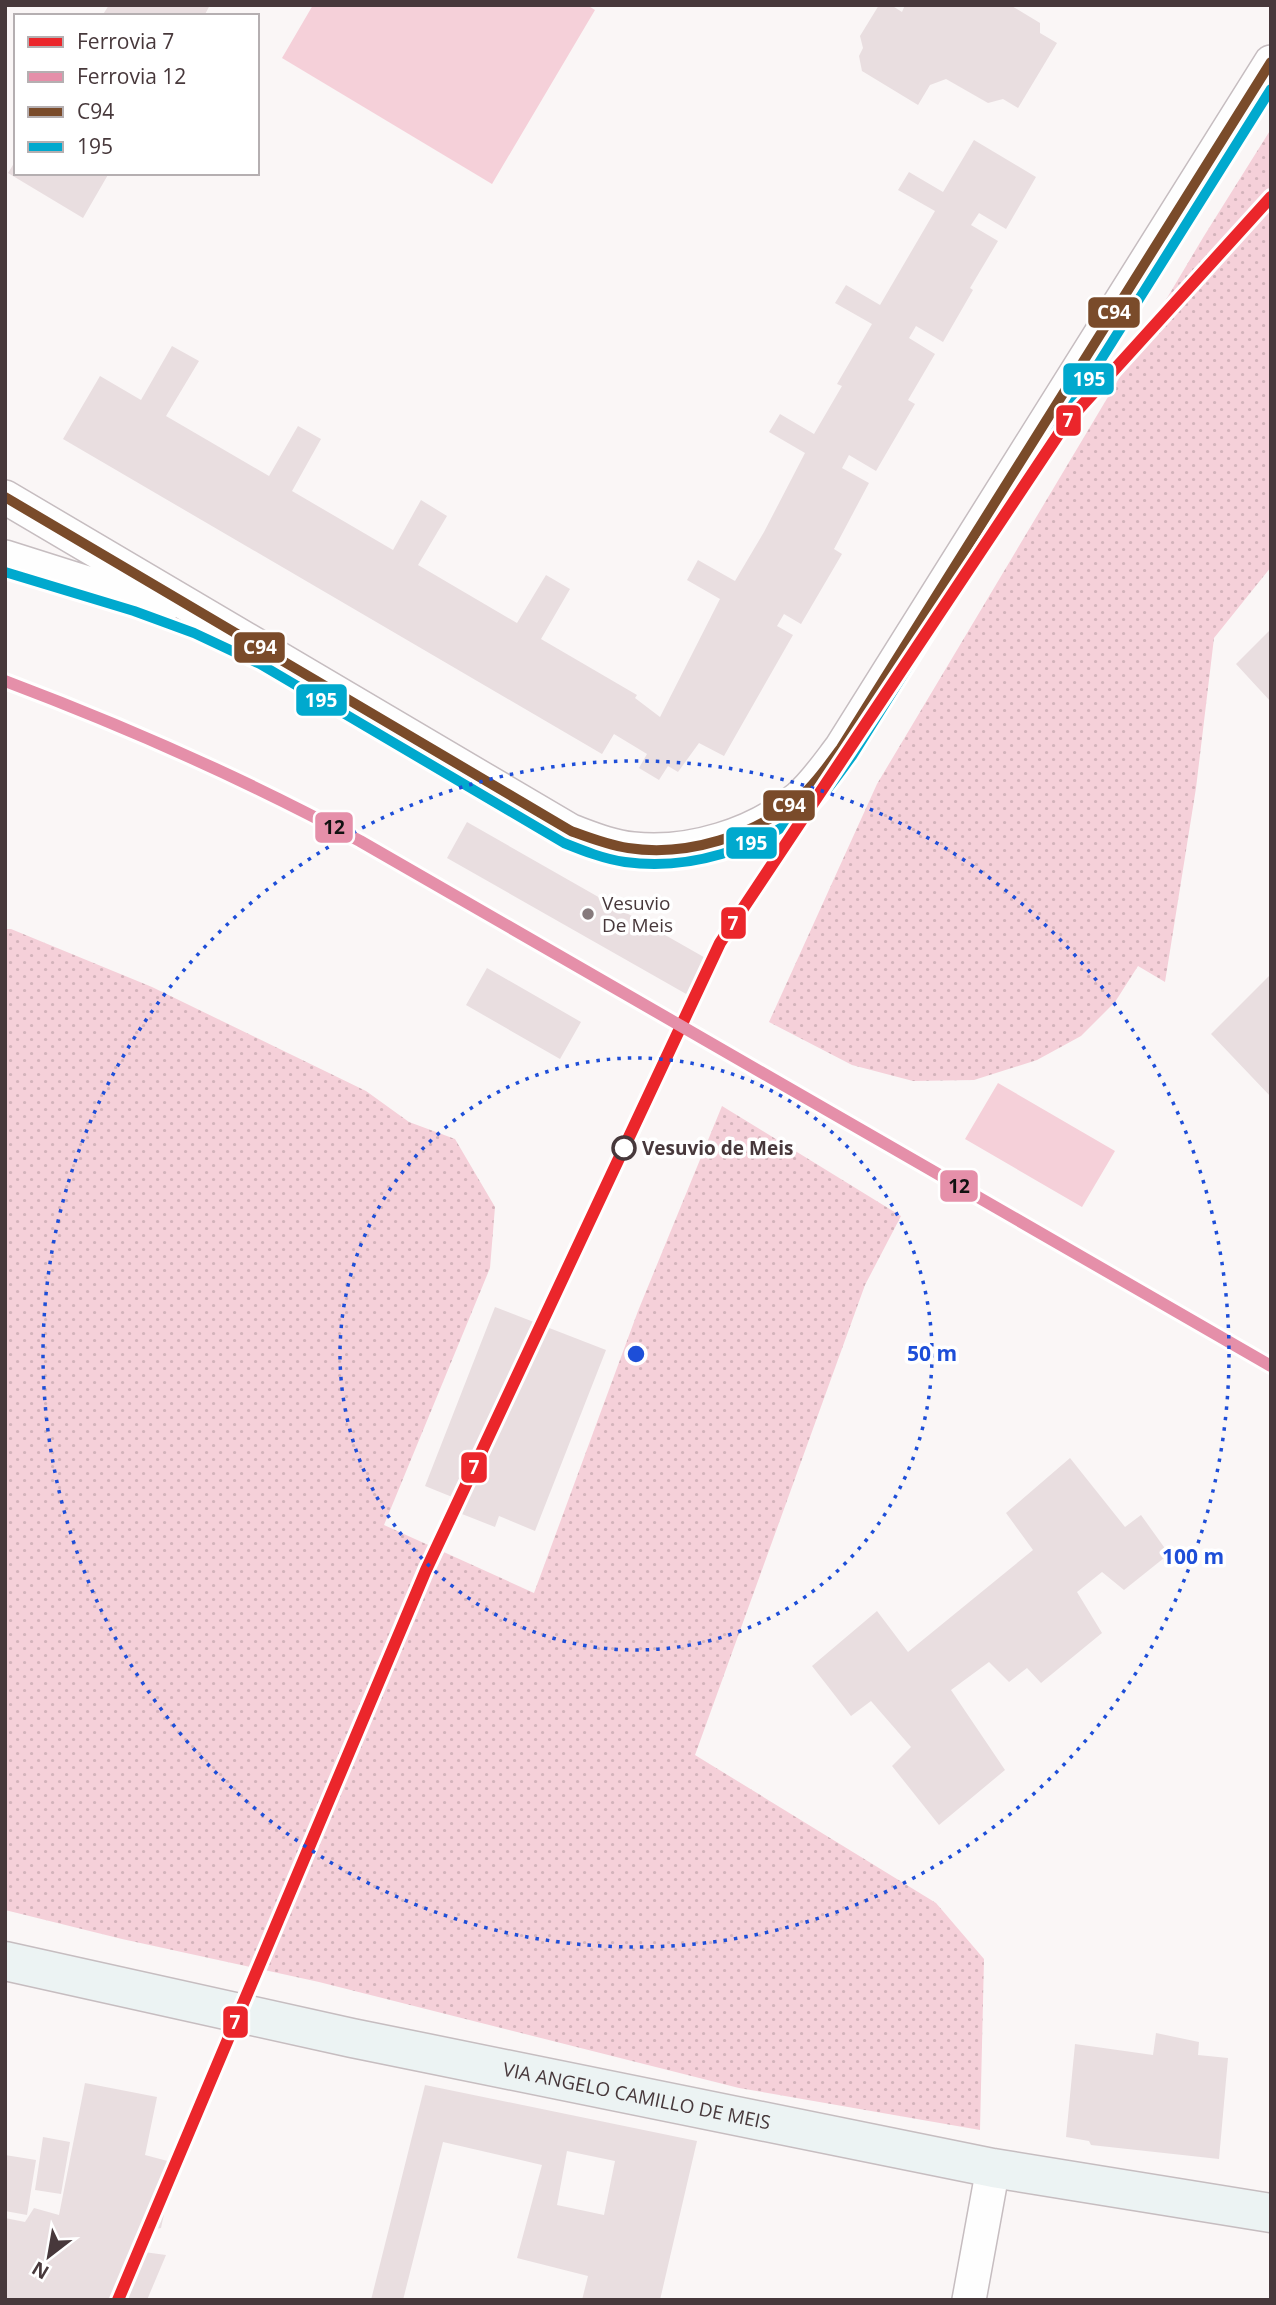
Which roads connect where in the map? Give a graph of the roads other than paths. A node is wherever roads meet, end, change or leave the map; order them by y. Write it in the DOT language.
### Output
graph roads {
  1 [pos="1271,62"];
  2 [pos="5,497"];
  3 [pos="5,556"];
  4 [pos="267,652"];
  5 [pos="5,1961"];
  6 [pos="993,2168"];
  7 [pos="1271,2213"];
  8 [pos="969,2300"];
  1 -- 4 [label="street"];
  2 -- 4 [label="street"];
  3 -- 4 [label="street"];
  5 -- 6 [label="street, VIA ANGELO CAMILLO DE MEIS"];
  6 -- 7 [label="street, VIA ANGELO CAMILLO DE MEIS"];
  6 -- 8 [label="street"];
}
